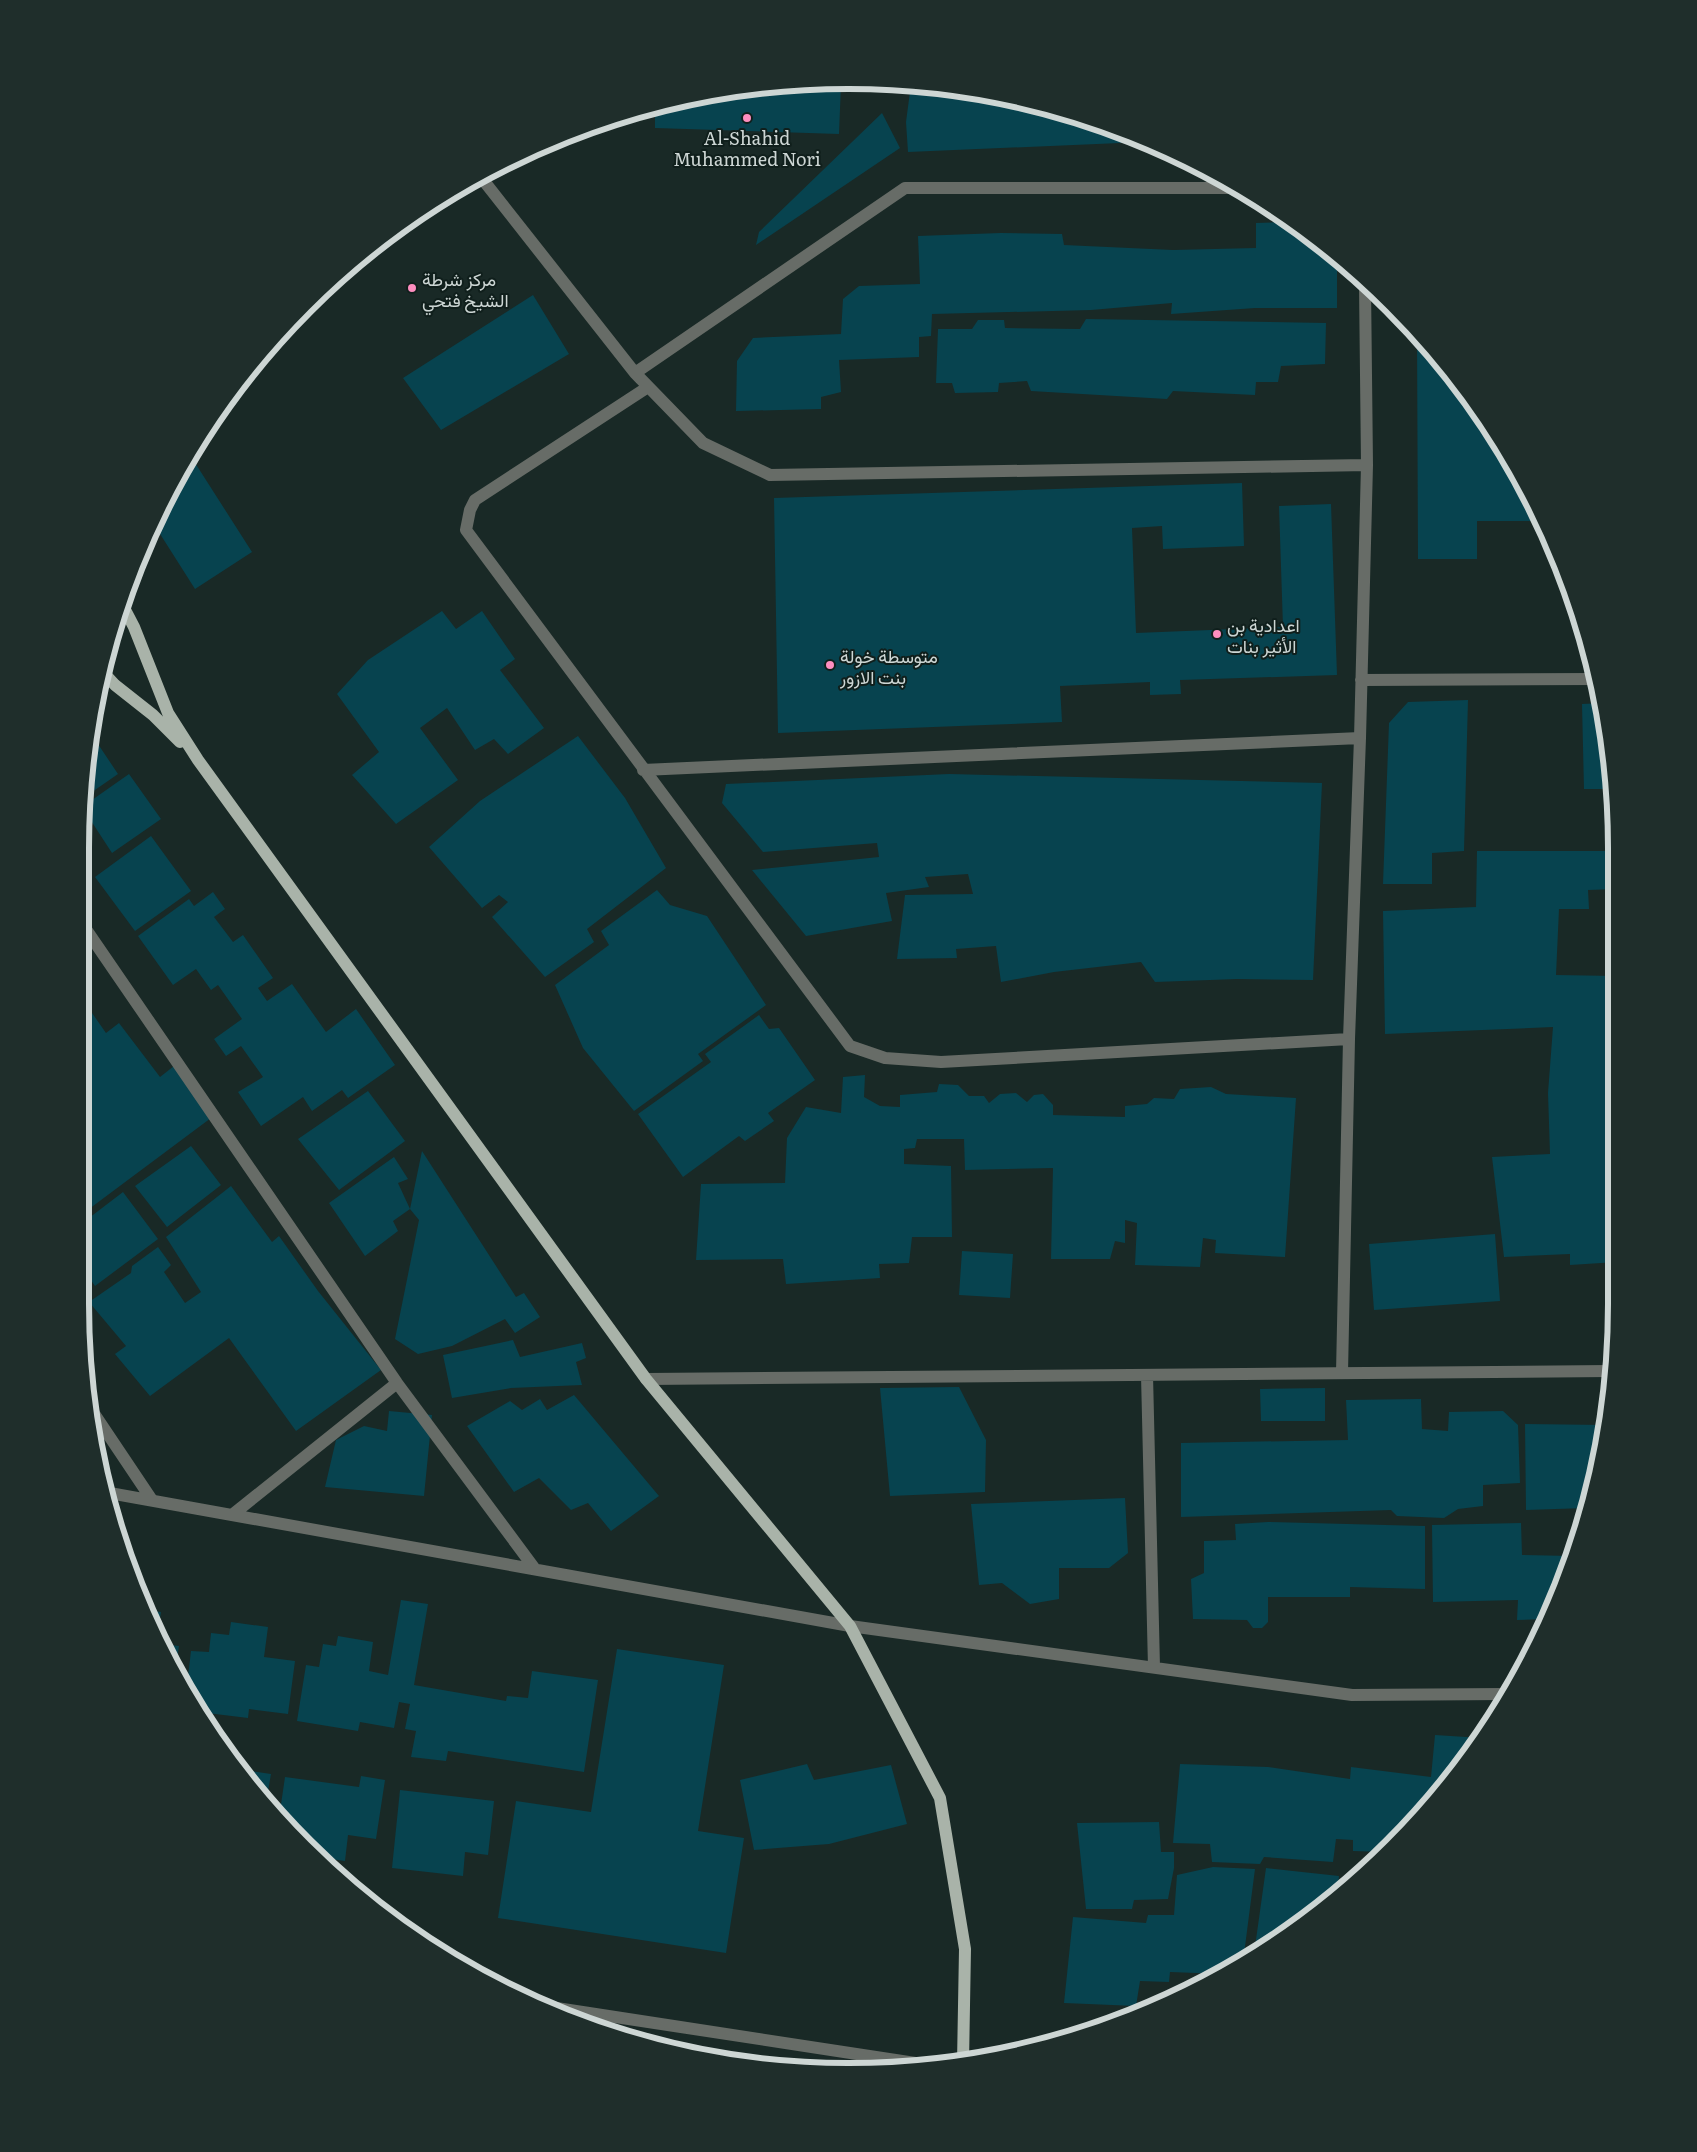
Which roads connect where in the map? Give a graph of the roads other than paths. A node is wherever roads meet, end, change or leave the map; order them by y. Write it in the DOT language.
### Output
graph roads {
  1 [pos="485,182"];
  2 [pos="1223,188"];
  3 [pos="1365,292"];
  4 [pos="635,373"];
  5 [pos="648,387"];
  6 [pos="1367,465"];
  7 [pos="126,613"];
  8 [pos="108,678"];
  9 [pos="1589,679"];
  10 [pos="1361,680"];
  11 [pos="1360,738"];
  12 [pos="198,760"];
  13 [pos="644,770"];
  14 [pos="89,934"];
  15 [pos="1349,1040"];
  16 [pos="1605,1371"];
  17 [pos="1342,1373"];
  18 [pos="1147,1374"];
  19 [pos="646,1379"];
  20 [pos="397,1384"];
  21 [pos="98,1419"];
  22 [pos="113,1494"];
  23 [pos="152,1500"];
  24 [pos="232,1515"];
  25 [pos="535,1569"];
  26 [pos="850,1626"];
  27 [pos="1154,1667"];
  28 [pos="1499,1694"];
  29 [pos="572,2010"];
  30 [pos="963,2055"];
  31 [pos="905,2061"];
  1 -- 4 [label="street"];
  2 -- 4 [label="street"];
  3 -- 6 [label="street"];
  4 -- 5 [label="street"];
  5 -- 6 [label="street"];
  5 -- 13 [label="street"];
  6 -- 10 [label="street"];
  7 -- 12 [label="main road"];
  8 -- 12 [label="main road"];
  9 -- 10 [label="street"];
  10 -- 11 [label="street"];
  11 -- 13 [label="street"];
  11 -- 15 [label="street"];
  12 -- 19 [label="main road"];
  13 -- 15 [label="street"];
  14 -- 20 [label="street"];
  15 -- 17 [label="street"];
  16 -- 17 [label="street"];
  17 -- 18 [label="street"];
  18 -- 19 [label="street"];
  18 -- 27 [label="street"];
  19 -- 26 [label="main road"];
  20 -- 24 [label="street"];
  20 -- 25 [label="street"];
  21 -- 23 [label="street"];
  22 -- 23 [label="street"];
  23 -- 24 [label="street"];
  24 -- 25 [label="street"];
  25 -- 26 [label="street"];
  26 -- 27 [label="street"];
  26 -- 30 [label="main road"];
  27 -- 28 [label="street"];
  29 -- 31 [label="street"];
}
